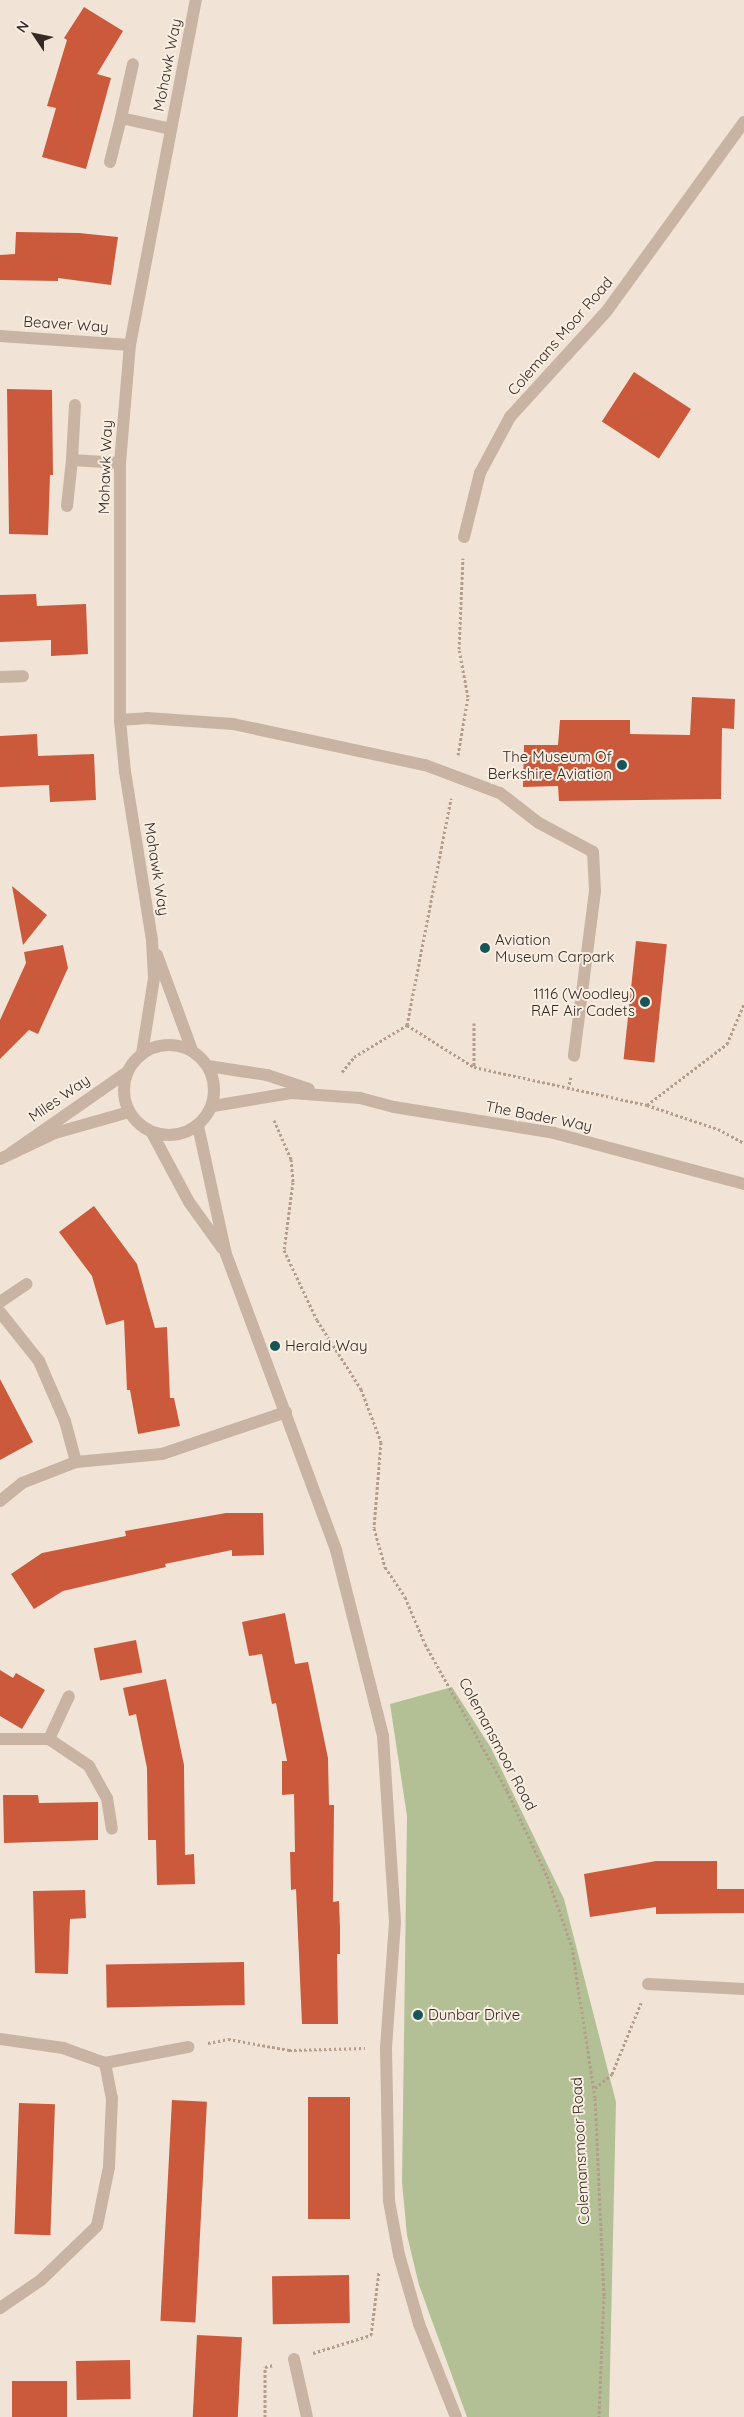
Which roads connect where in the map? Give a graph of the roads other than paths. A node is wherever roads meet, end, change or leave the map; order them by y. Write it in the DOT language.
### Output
graph roads {
  1 [pos="196,0"];
  2 [pos="133,64"];
  3 [pos="121,118"];
  4 [pos="744,122"];
  5 [pos="170,129"];
  6 [pos="110,162"];
  7 [pos="0,336"];
  8 [pos="130,344"];
  9 [pos="75,405"];
  10 [pos="72,460"];
  11 [pos="120,463"];
  12 [pos="67,506"];
  13 [pos="464,537"];
  14 [pos="24,676"];
  15 [pos="0,677"];
  16 [pos="120,720"];
  17 [pos="152,940"];
  18 [pos="192,1050"];
  19 [pos="142,1054"];
  20 [pos="574,1056"];
  21 [pos="208,1066"];
  22 [pos="128,1072"];
  23 [pos="326,1093"];
  24 [pos="213,1106"];
  25 [pos="129,1112"];
  26 [pos="198,1126"];
  27 [pos="152,1133"];
  28 [pos="5,1156"];
  29 [pos="744,1184"];
  30 [pos="226,1254"];
  31 [pos="27,1284"];
  32 [pos="0,1302"];
  33 [pos="0,1312"];
  34 [pos="286,1412"];
  35 [pos="76,1462"];
  36 [pos="0,1501"];
  37 [pos="69,1696"];
  38 [pos="0,1739"];
  39 [pos="49,1739"];
  40 [pos="112,1829"];
  41 [pos="648,1984"];
  42 [pos="744,1989"];
  43 [pos="0,2039"];
  44 [pos="188,2047"];
  45 [pos="104,2063"];
  46 [pos="0,2308"];
  47 [pos="294,2360"];
  48 [pos="307,2417"];
  49 [pos="456,2417"];
  1 -- 5 [label="street, Mohawk Way"];
  2 -- 3 [label="street"];
  3 -- 5 [label="street"];
  3 -- 6 [label="street"];
  4 -- 13 [label="street, Colemans Moor Road"];
  5 -- 8 [label="street, Mohawk Way"];
  7 -- 8 [label="street, Beaver Way"];
  8 -- 11 [label="street, Mohawk Way"];
  9 -- 10 [label="street"];
  10 -- 11 [label="street"];
  10 -- 12 [label="street"];
  11 -- 16 [label="street, Mohawk Way"];
  14 -- 15 [label="street"];
  16 -- 17 [label="street, Mohawk Way"];
  16 -- 20 [label="street"];
  17 -- 18 [label="street, Mohawk Way"];
  17 -- 19 [label="street, Mohawk Way"];
  18 -- 19 [label="street"];
  18 -- 21 [label="street"];
  19 -- 22 [label="street"];
  21 -- 23 [label="street, The Bader Way"];
  21 -- 24 [label="street"];
  22 -- 25 [label="street"];
  22 -- 28 [label="street, Miles Way"];
  23 -- 24 [label="street, The Bader Way"];
  23 -- 29 [label="street, The Bader Way"];
  24 -- 26 [label="street"];
  25 -- 27 [label="street"];
  25 -- 28 [label="street, Miles Way"];
  26 -- 27 [label="street"];
  26 -- 30 [label="street"];
  27 -- 30 [label="street"];
  30 -- 34 [label="street"];
  31 -- 32 [label="street"];
  33 -- 35 [label="street"];
  34 -- 35 [label="street"];
  34 -- 49 [label="street"];
  35 -- 36 [label="street"];
  37 -- 39 [label="street"];
  38 -- 39 [label="street"];
  39 -- 40 [label="street"];
  41 -- 42 [label="street"];
  43 -- 45 [label="street"];
  44 -- 45 [label="street"];
  45 -- 46 [label="street"];
  47 -- 48 [label="street"];
}
